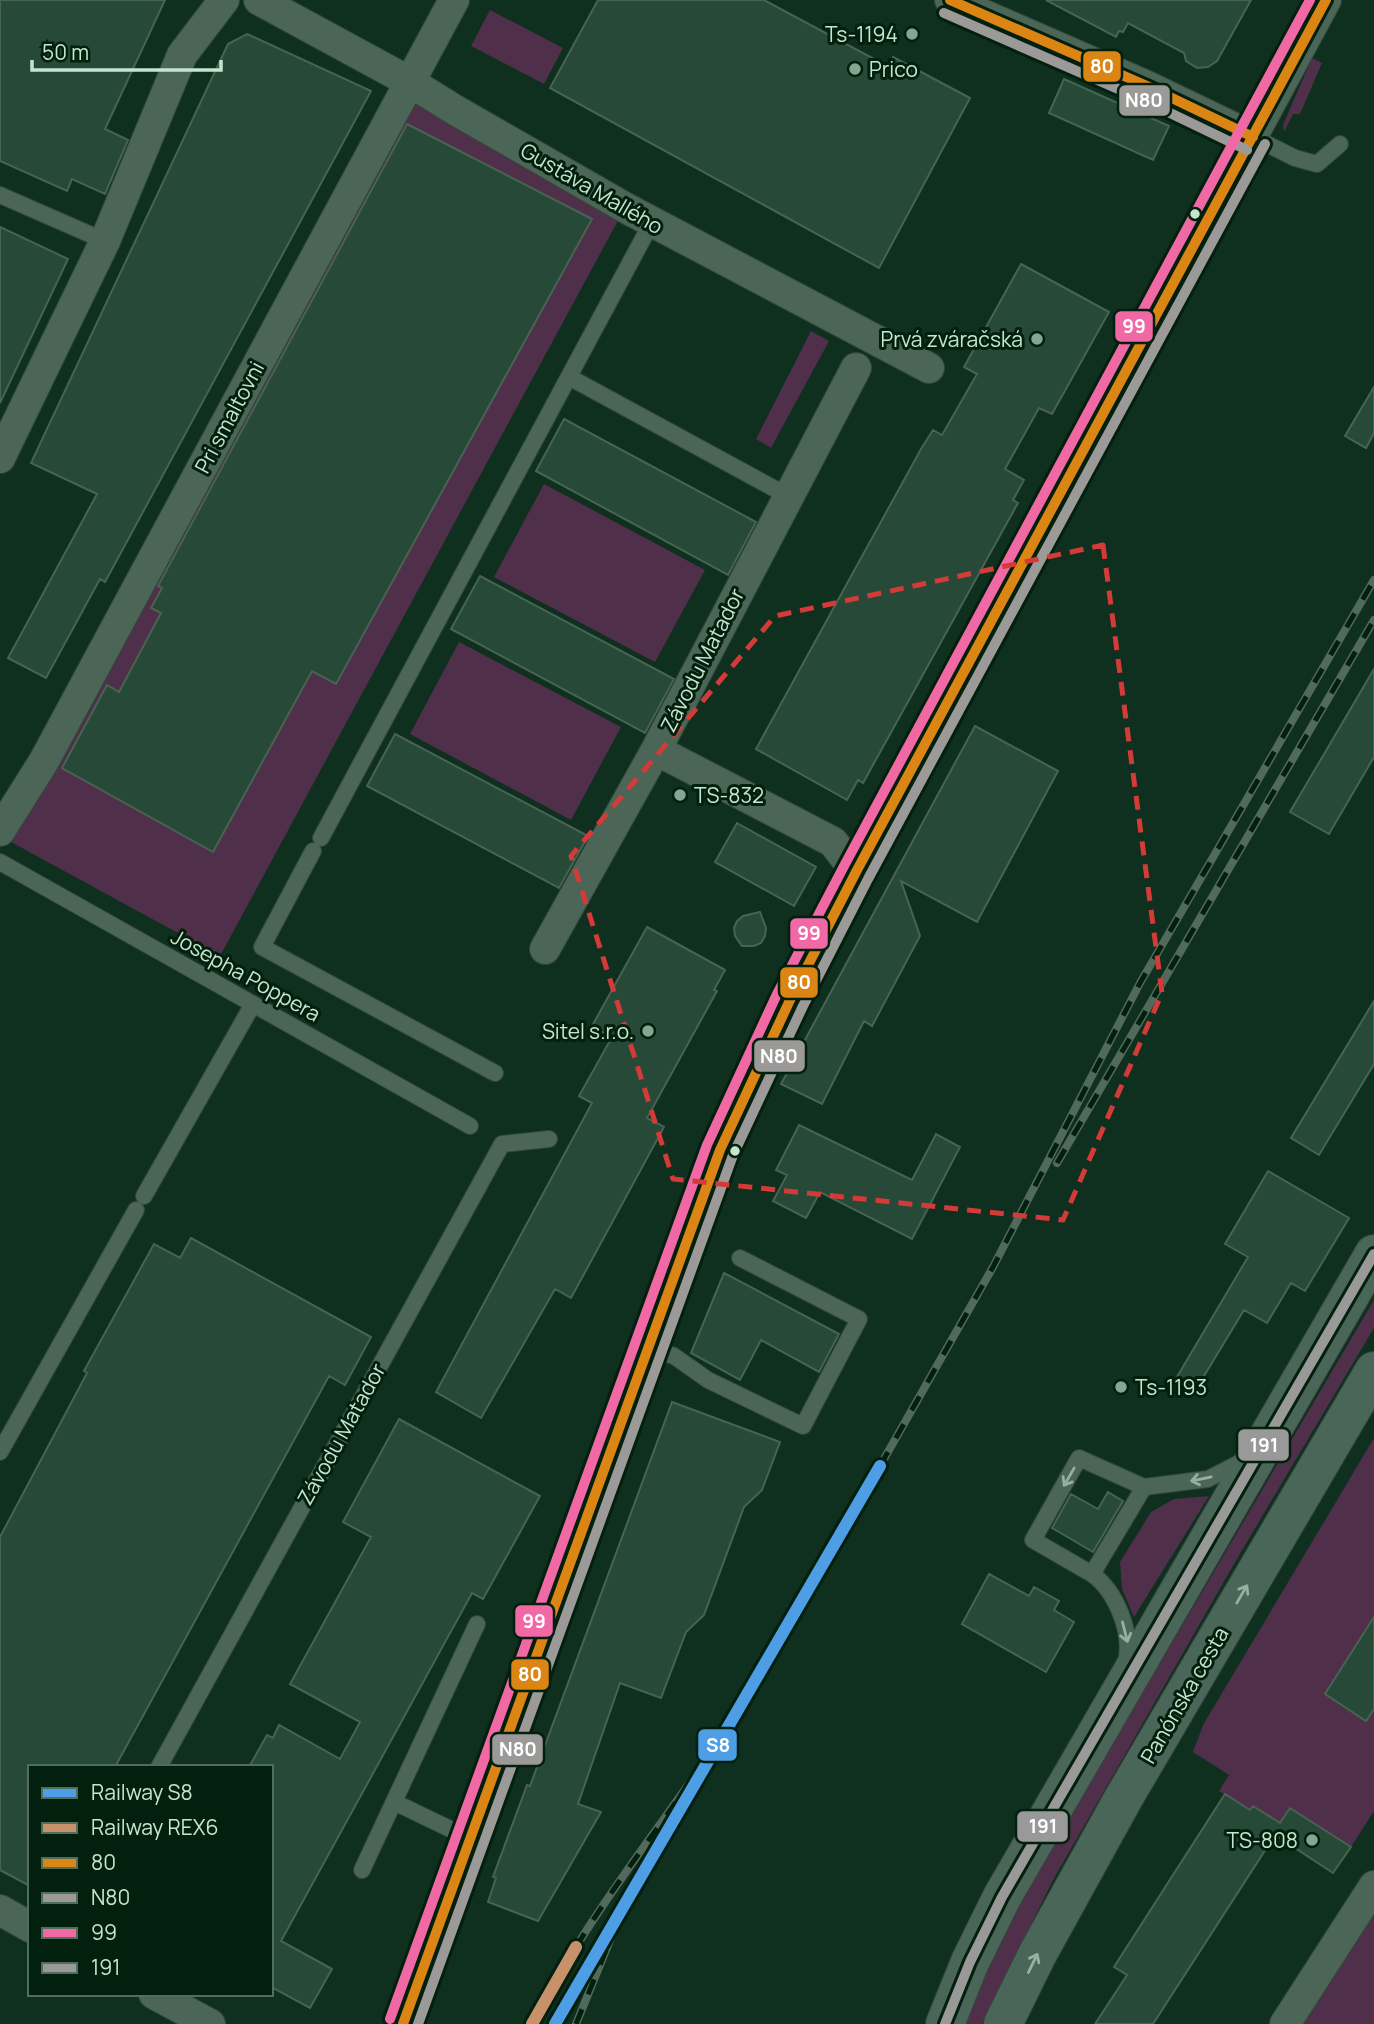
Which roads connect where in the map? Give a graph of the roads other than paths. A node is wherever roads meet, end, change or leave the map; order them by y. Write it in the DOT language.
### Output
graph roads {
  1 [pos="224,0"];
  2 [pos="259,0"];
  3 [pos="454,0"];
  4 [pos="950,0"];
  5 [pos="1326,0"];
  6 [pos="291,7"];
  7 [pos="410,82"];
  8 [pos="1253,137"];
  9 [pos="1340,144"];
  10 [pos="0,195"];
  11 [pos="645,235"];
  12 [pos="106,241"];
  13 [pos="856,368"];
  14 [pos="929,368"];
  15 [pos="569,377"];
  16 [pos="0,457"];
  17 [pos="788,496"];
  18 [pos="656,750"];
  19 [pos="0,831"];
  20 [pos="0,862"];
  21 [pos="856,872"];
  22 [pos="545,949"];
  23 [pos="253,1004"];
  24 [pos="495,1073"];
  25 [pos="470,1126"];
  26 [pos="549,1139"];
  27 [pos="1374,1255"];
  28 [pos="740,1258"];
  29 [pos="647,1348"];
  30 [pos="1374,1371"];
  31 [pos="1262,1450"];
  32 [pos="0,1451"];
  33 [pos="1143,1488"];
  34 [pos="1092,1574"];
  35 [pos="477,1624"];
  36 [pos="1116,1702"];
  37 [pos="160,1765"];
  38 [pos="394,1802"];
  39 [pos="471,1839"];
  40 [pos="362,1870"];
  41 [pos="1374,1886"];
  42 [pos="0,1910"];
  43 [pos="28,1926"];
  44 [pos="158,1996"];
  45 [pos="210,2024"];
  46 [pos="403,2024"];
  47 [pos="945,2024"];
  48 [pos="1003,2024"];
  49 [pos="1285,2024"];
  1 -- 12 [label="street"];
  2 -- 6 [label="street, Gustáva Mallého"];
  3 -- 7 [label="street, Pri smaltovni"];
  4 -- 8 [label="street"];
  5 -- 8 [label="street"];
  6 -- 7 [label="street, Gustáva Mallého"];
  7 -- 14 [label="street, Gustáva Mallého"];
  7 -- 19 [label="street, Pri smaltovni"];
  8 -- 9 [label="lane"];
  8 -- 21 [label="street"];
  10 -- 12 [label="lane"];
  11 -- 15 [label="lane"];
  12 -- 16 [label="street"];
  13 -- 17 [label="street, Závodu Matador"];
  15 -- 17 [label="lane"];
  15 -- 24 [label="lane"];
  17 -- 18 [label="street, Závodu Matador"];
  18 -- 21 [label="street"];
  18 -- 22 [label="street, Závodu Matador"];
  20 -- 23 [label="lane, Josepha Poppera"];
  21 -- 29 [label="street"];
  23 -- 25 [label="lane, Josepha Poppera"];
  23 -- 32 [label="lane"];
  26 -- 37 [label="lane, Závodu Matador"];
  27 -- 31 [label="main road"];
  28 -- 29 [label="lane"];
  29 -- 39 [label="street"];
  48 -- 30 [label="main road, Panónska cesta, one-way"];
  31 -- 33 [label="lane, one-way"];
  31 -- 36 [label="main road"];
  33 -- 34 [label="lane"];
  33 -- 34 [label="lane, one-way"];
  34 -- 36 [label="lane, one-way"];
  35 -- 38 [label="lane"];
  36 -- 47 [label="main road"];
  38 -- 39 [label="lane"];
  38 -- 40 [label="lane"];
  39 -- 46 [label="street"];
  41 -- 49 [label="street"];
  42 -- 43 [label="street"];
  44 -- 45 [label="street"];
}
